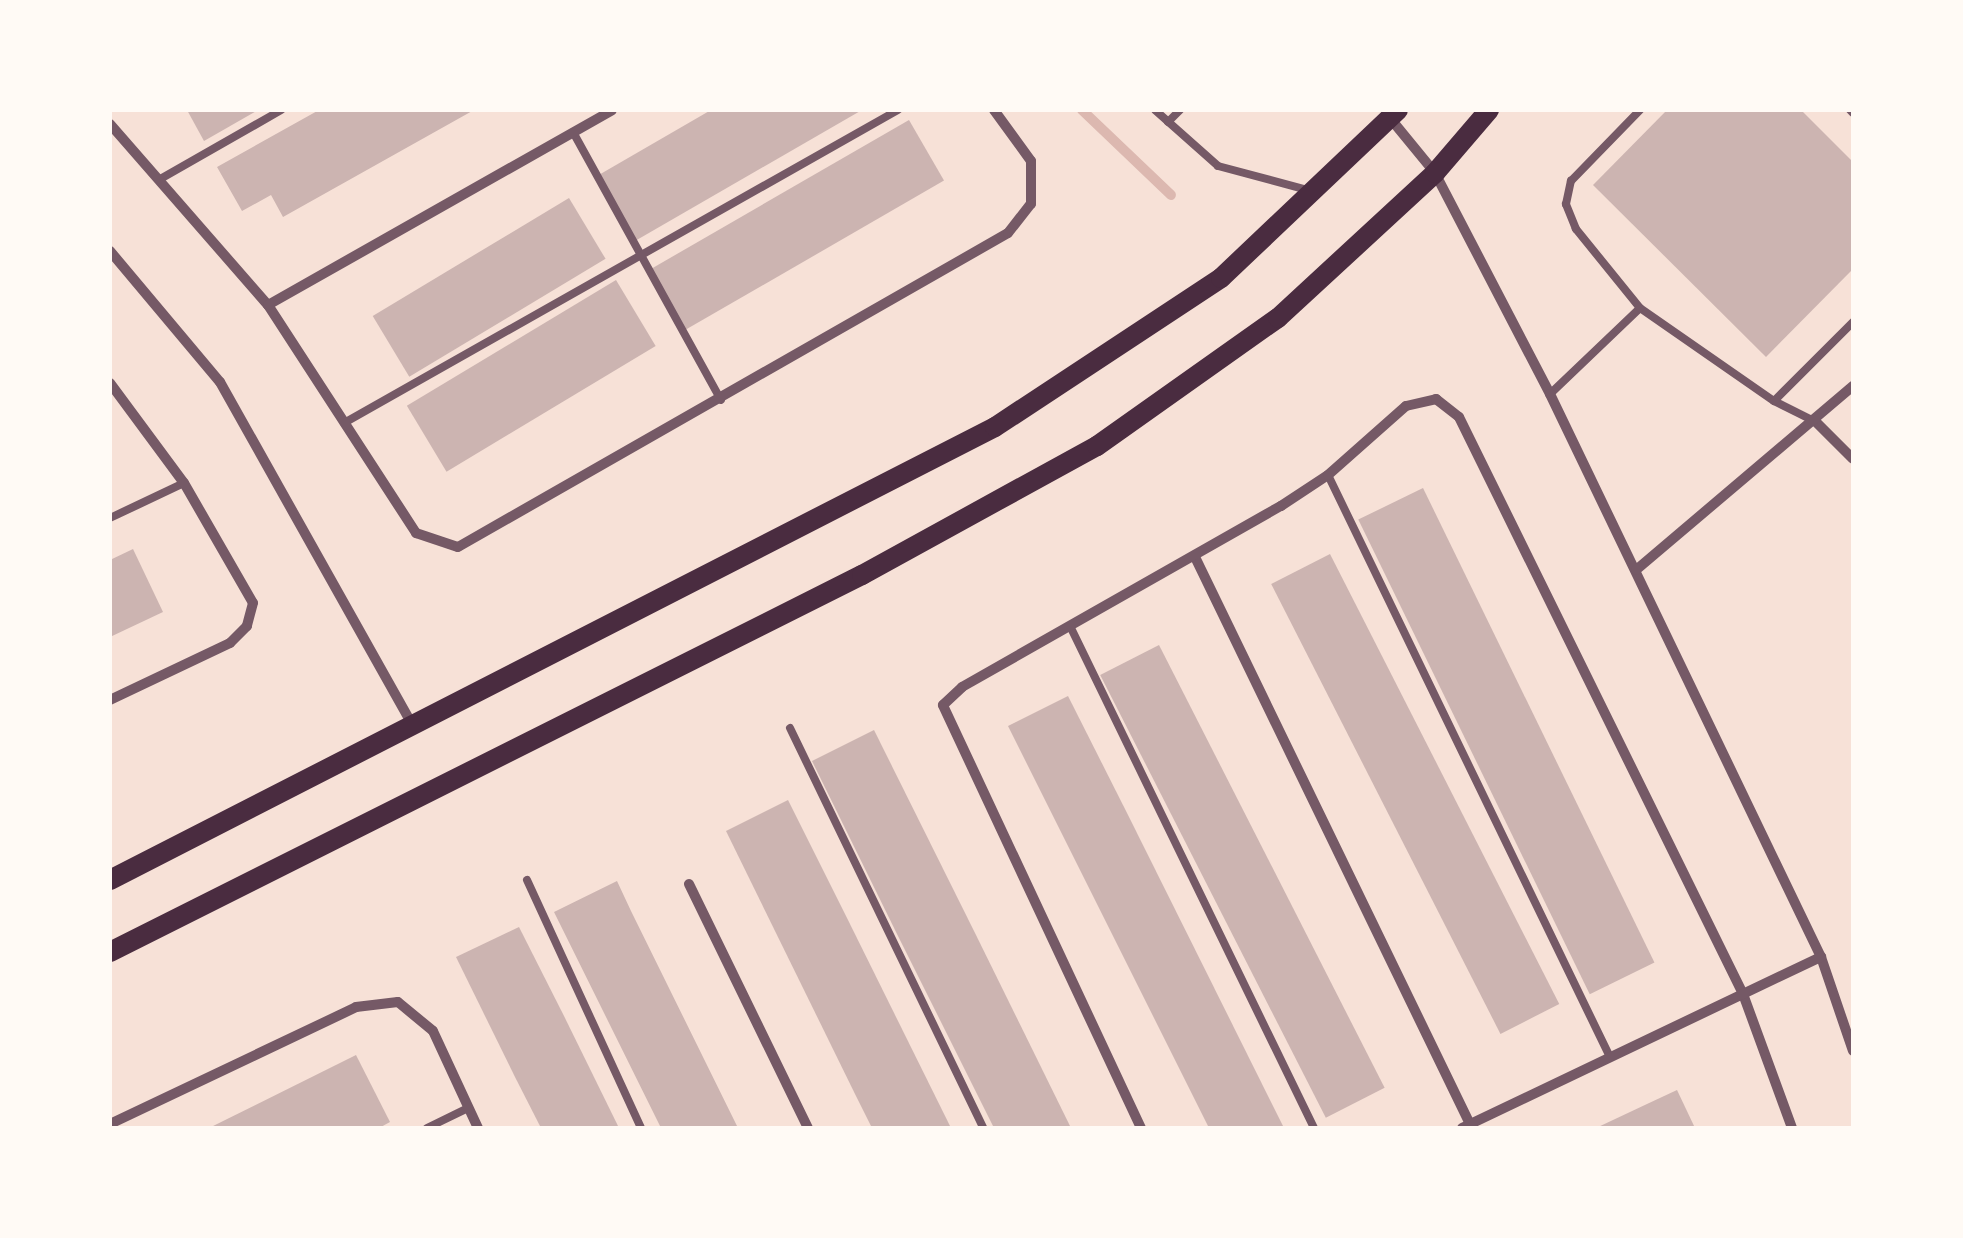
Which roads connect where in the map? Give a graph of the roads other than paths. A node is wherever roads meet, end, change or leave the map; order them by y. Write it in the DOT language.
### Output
graph roads {
  1 [pos="281,110"];
  2 [pos="612,110"];
  3 [pos="898,110"];
  4 [pos="994,110"];
  5 [pos="1155,110"];
  6 [pos="1180,110"];
  7 [pos="1489,110"];
  8 [pos="1640,110"];
  9 [pos="1394,114"];
  10 [pos="1168,122"];
  11 [pos="110,124"];
  12 [pos="573,132"];
  13 [pos="1436,172"];
  14 [pos="162,178"];
  15 [pos="1316,192"];
  16 [pos="110,252"];
  17 [pos="643,258"];
  18 [pos="268,305"];
  19 [pos="1640,308"];
  20 [pos="1853,322"];
  21 [pos="110,383"];
  22 [pos="1853,386"];
  23 [pos="1550,394"];
  24 [pos="721,400"];
  25 [pos="1774,402"];
  26 [pos="344,422"];
  27 [pos="1816,422"];
  28 [pos="1853,459"];
  29 [pos="1328,475"];
  30 [pos="184,483"];
  31 [pos="110,518"];
  32 [pos="1194,557"];
  33 [pos="1636,570"];
  34 [pos="1071,628"];
  35 [pos="110,700"];
  36 [pos="790,728"];
  37 [pos="416,730"];
  38 [pos="110,880"];
  39 [pos="527,880"];
  40 [pos="689,884"];
  41 [pos="110,952"];
  42 [pos="1821,957"];
  43 [pos="1743,994"];
  44 [pos="1853,1051"];
  45 [pos="1610,1057"];
  46 [pos="468,1108"];
  47 [pos="110,1124"];
  48 [pos="1466,1126"];
  49 [pos="427,1128"];
  50 [pos="478,1128"];
  51 [pos="641,1128"];
  52 [pos="808,1128"];
  53 [pos="983,1128"];
  54 [pos="1141,1128"];
  55 [pos="1314,1128"];
  56 [pos="1792,1128"];
  1 -- 14 [label="lane"];
  2 -- 12 [label="street"];
  3 -- 17 [label="lane"];
  4 -- 24 [label="street"];
  5 -- 10 [label="lane"];
  6 -- 10 [label="lane"];
  7 -- 13 [label="main road"];
  8 -- 19 [label="lane"];
  9 -- 13 [label="street"];
  9 -- 15 [label="main road"];
  10 -- 15 [label="lane"];
  11 -- 14 [label="street"];
  12 -- 17 [label="lane"];
  12 -- 18 [label="street"];
  13 -- 23 [label="street"];
  13 -- 41 [label="main road"];
  14 -- 18 [label="street"];
  15 -- 37 [label="main road"];
  16 -- 37 [label="street"];
  17 -- 24 [label="lane"];
  17 -- 26 [label="lane"];
  18 -- 26 [label="street"];
  19 -- 23 [label="lane"];
  19 -- 25 [label="lane"];
  20 -- 25 [label="lane"];
  21 -- 30 [label="street"];
  22 -- 27 [label="street"];
  23 -- 33 [label="street"];
  24 -- 26 [label="street"];
  25 -- 27 [label="lane"];
  27 -- 28 [label="street"];
  27 -- 33 [label="street"];
  29 -- 32 [label="street"];
  29 -- 43 [label="street"];
  29 -- 45 [label="lane"];
  30 -- 31 [label="lane"];
  30 -- 35 [label="street"];
  32 -- 34 [label="street"];
  32 -- 48 [label="street"];
  33 -- 42 [label="street"];
  34 -- 54 [label="street"];
  34 -- 55 [label="lane"];
  36 -- 53 [label="lane"];
  37 -- 38 [label="main road"];
  39 -- 51 [label="lane"];
  40 -- 52 [label="street"];
  42 -- 43 [label="street"];
  42 -- 44 [label="street"];
  43 -- 45 [label="street"];
  43 -- 56 [label="street"];
  45 -- 48 [label="street"];
  46 -- 47 [label="street"];
  46 -- 49 [label="lane"];
  46 -- 50 [label="street"];
}
